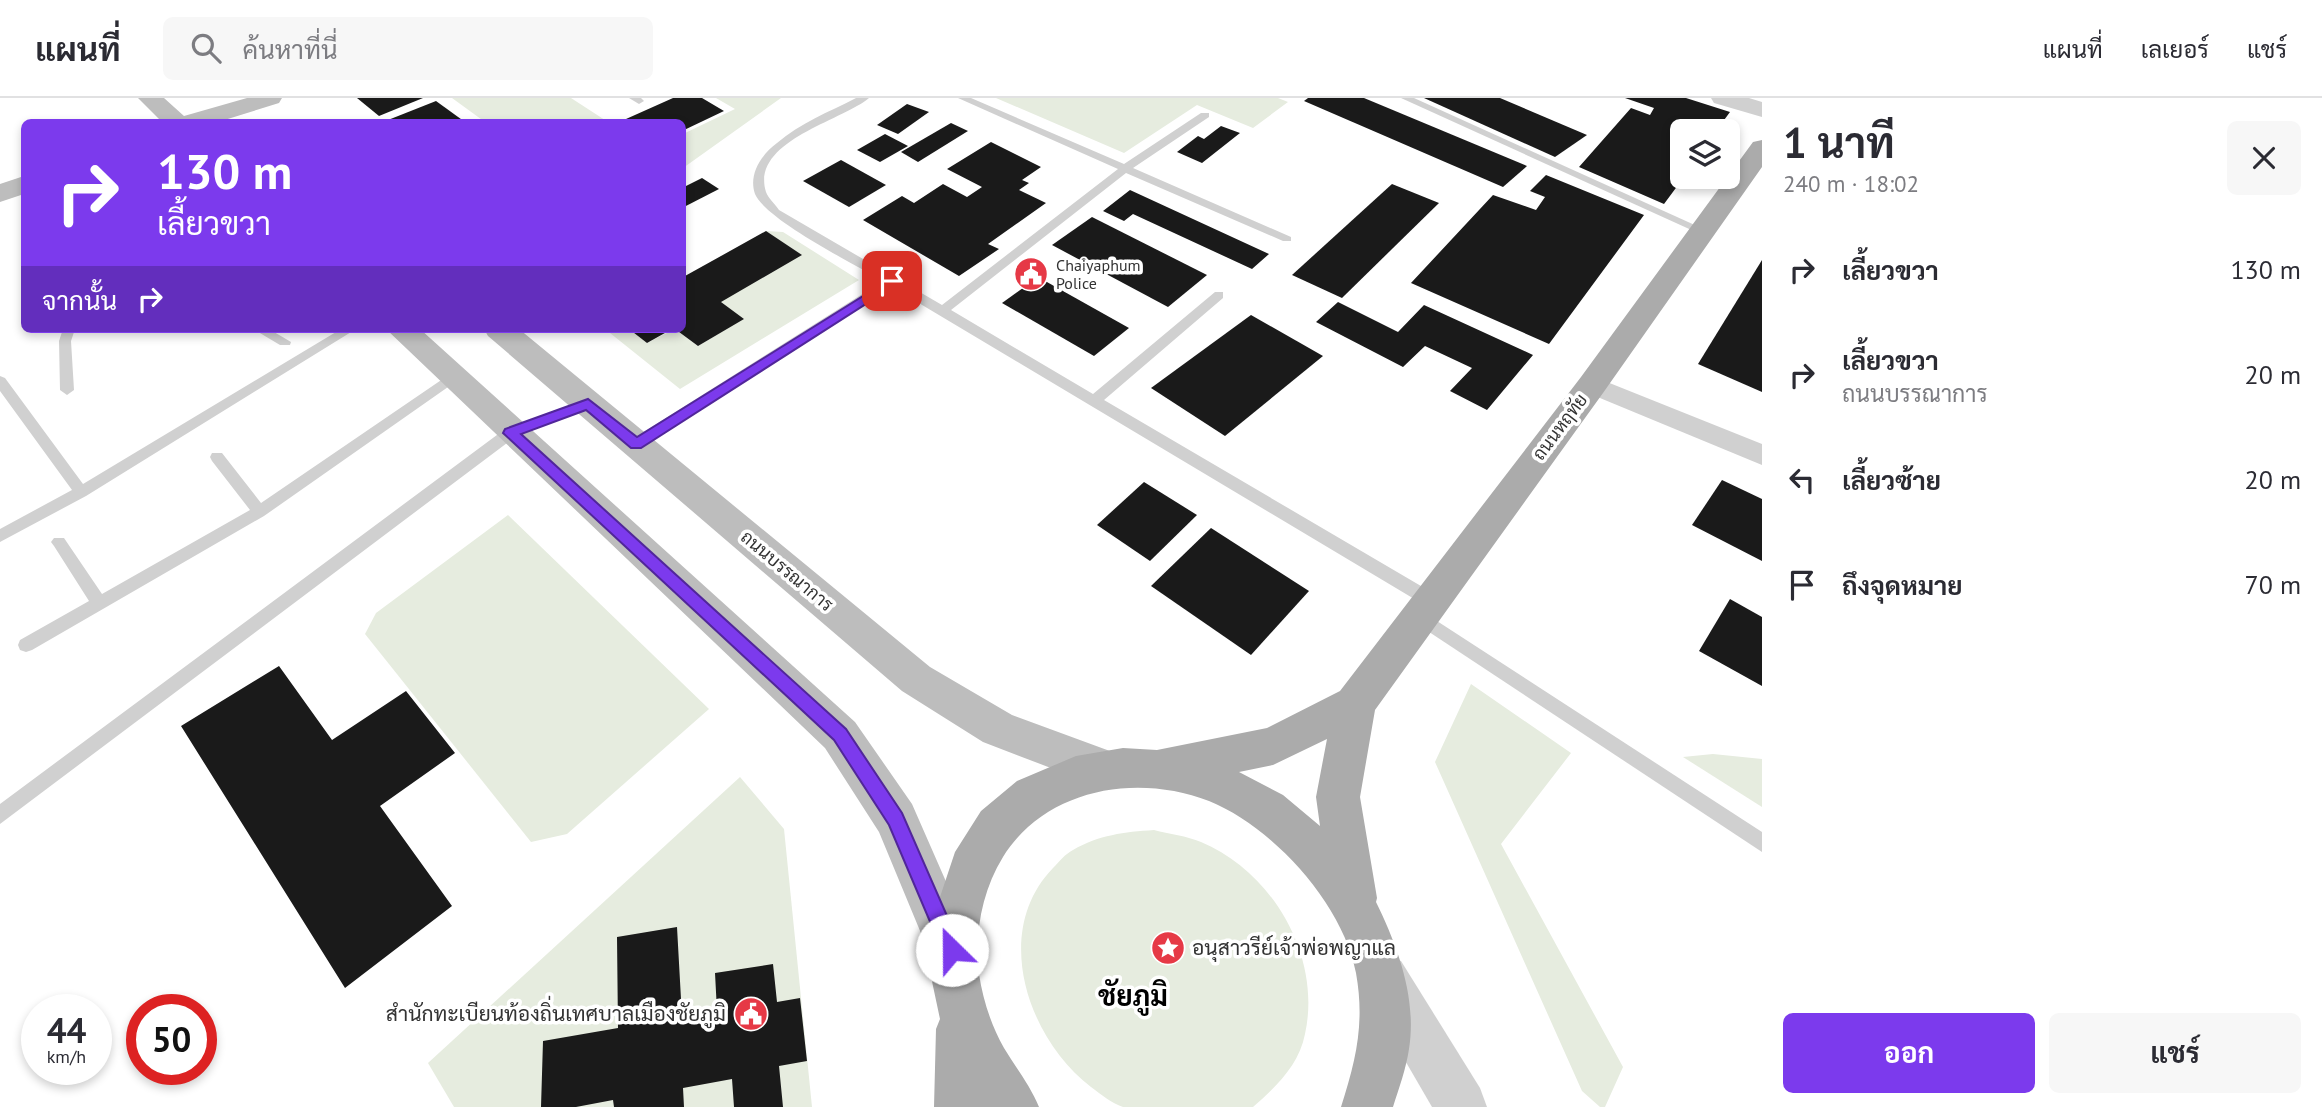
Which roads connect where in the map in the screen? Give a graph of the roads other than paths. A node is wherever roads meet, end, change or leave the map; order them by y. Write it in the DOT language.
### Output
graph roads {
  1 [pos="150,98"];
  2 [pos="270,98"];
  3 [pos="864,98"];
  4 [pos="963,98"];
  5 [pos="1406,98"];
  6 [pos="1723,98"];
  7 [pos="238,110"];
  8 [pos="1762,110"];
  9 [pos="1205,115"];
  10 [pos="173,119"];
  11 [pos="202,119"];
  12 [pos="1762,148"];
  13 [pos="1126,168"];
  14 [pos="21,185"];
  15 [pos="0,194"];
  16 [pos="1702,231"];
  17 [pos="1287,239"];
  18 [pos="892,281"];
  19 [pos="1219,295"];
  20 [pos="942,311"];
  21 [pos="68,333"];
  22 [pos="267,333"];
  23 [pos="343,333"];
  24 [pos="405,333"];
  25 [pos="504,333"];
  26 [pos="285,342"];
  27 [pos="453,377"];
  28 [pos="0,381"];
  29 [pos="1592,385"];
  30 [pos="67,390"];
  31 [pos="1094,401"];
  32 [pos="588,404"];
  33 [pos="510,433"];
  34 [pos="636,444"];
  35 [pos="1762,455"];
  36 [pos="217,457"];
  37 [pos="81,492"];
  38 [pos="260,512"];
  39 [pos="0,536"];
  40 [pos="59,542"];
  41 [pos="99,603"];
  42 [pos="1426,609"];
  43 [pos="26,645"];
  44 [pos="1355,704"];
  45 [pos="1158,767"];
  46 [pos="1103,768"];
  47 [pos="0,815"];
  48 [pos="1762,843"];
  49 [pos="1355,907"];
  50 [pos="952,950"];
  51 [pos="1379,970"];
  52 [pos="961,1013"];
  53 [pos="961,1107"];
  54 [pos="1013,1107"];
  55 [pos="1367,1107"];
  56 [pos="1461,1107"];
  1 -- 10 [label="main road"];
  2 -- 7 [label="main road"];
  3 -- 18 [label="lane"];
  4 -- 13 [label="lane"];
  5 -- 16 [label="lane"];
  6 -- 8 [label="street"];
  7 -- 11 [label="main road"];
  9 -- 13 [label="lane"];
  12 -- 16 [label="main road, ถนนหฤทัย"];
  13 -- 17 [label="lane"];
  13 -- 20 [label="lane"];
  14 -- 15 [label="main road"];
  16 -- 29 [label="main road, ถนนหฤทัย"];
  18 -- 20 [label="lane"];
  18 -- 34 [label="lane"];
  19 -- 31 [label="lane"];
  20 -- 31 [label="lane"];
  21 -- 30 [label="lane"];
  22 -- 26 [label="lane"];
  23 -- 37 [label="lane"];
  24 -- 27 [label="main road"];
  25 -- 32 [label="main road, ถนนบรรณาการ"];
  27 -- 33 [label="main road"];
  27 -- 38 [label="lane"];
  28 -- 37 [label="lane"];
  29 -- 35 [label="street"];
  29 -- 42 [label="main road, ถนนหฤทัย"];
  31 -- 42 [label="lane"];
  32 -- 33 [label="lane"];
  32 -- 34 [label="main road, ถนนบรรณาการ"];
  33 -- 47 [label="lane"];
  33 -- 50 [label="main road"];
  34 -- 46 [label="main road, ถนนบรรณาการ"];
  36 -- 38 [label="lane"];
  37 -- 39 [label="lane"];
  38 -- 41 [label="lane"];
  40 -- 41 [label="lane"];
  41 -- 43 [label="lane"];
  42 -- 44 [label="main road, ถนนหฤทัย"];
  42 -- 48 [label="lane"];
  44 -- 45 [label="main road, ถนนหฤทัย"];
  44 -- 49 [label="main road, ถนนหฤทัย"];
  45 -- 46 [label="main road"];
  45 -- 49 [label="main road"];
  46 -- 50 [label="main road"];
  49 -- 51 [label="main road"];
  50 -- 52 [label="main road"];
  51 -- 55 [label="main road"];
  51 -- 56 [label="street"];
  52 -- 53 [label="main road"];
  52 -- 54 [label="main road"];
}
